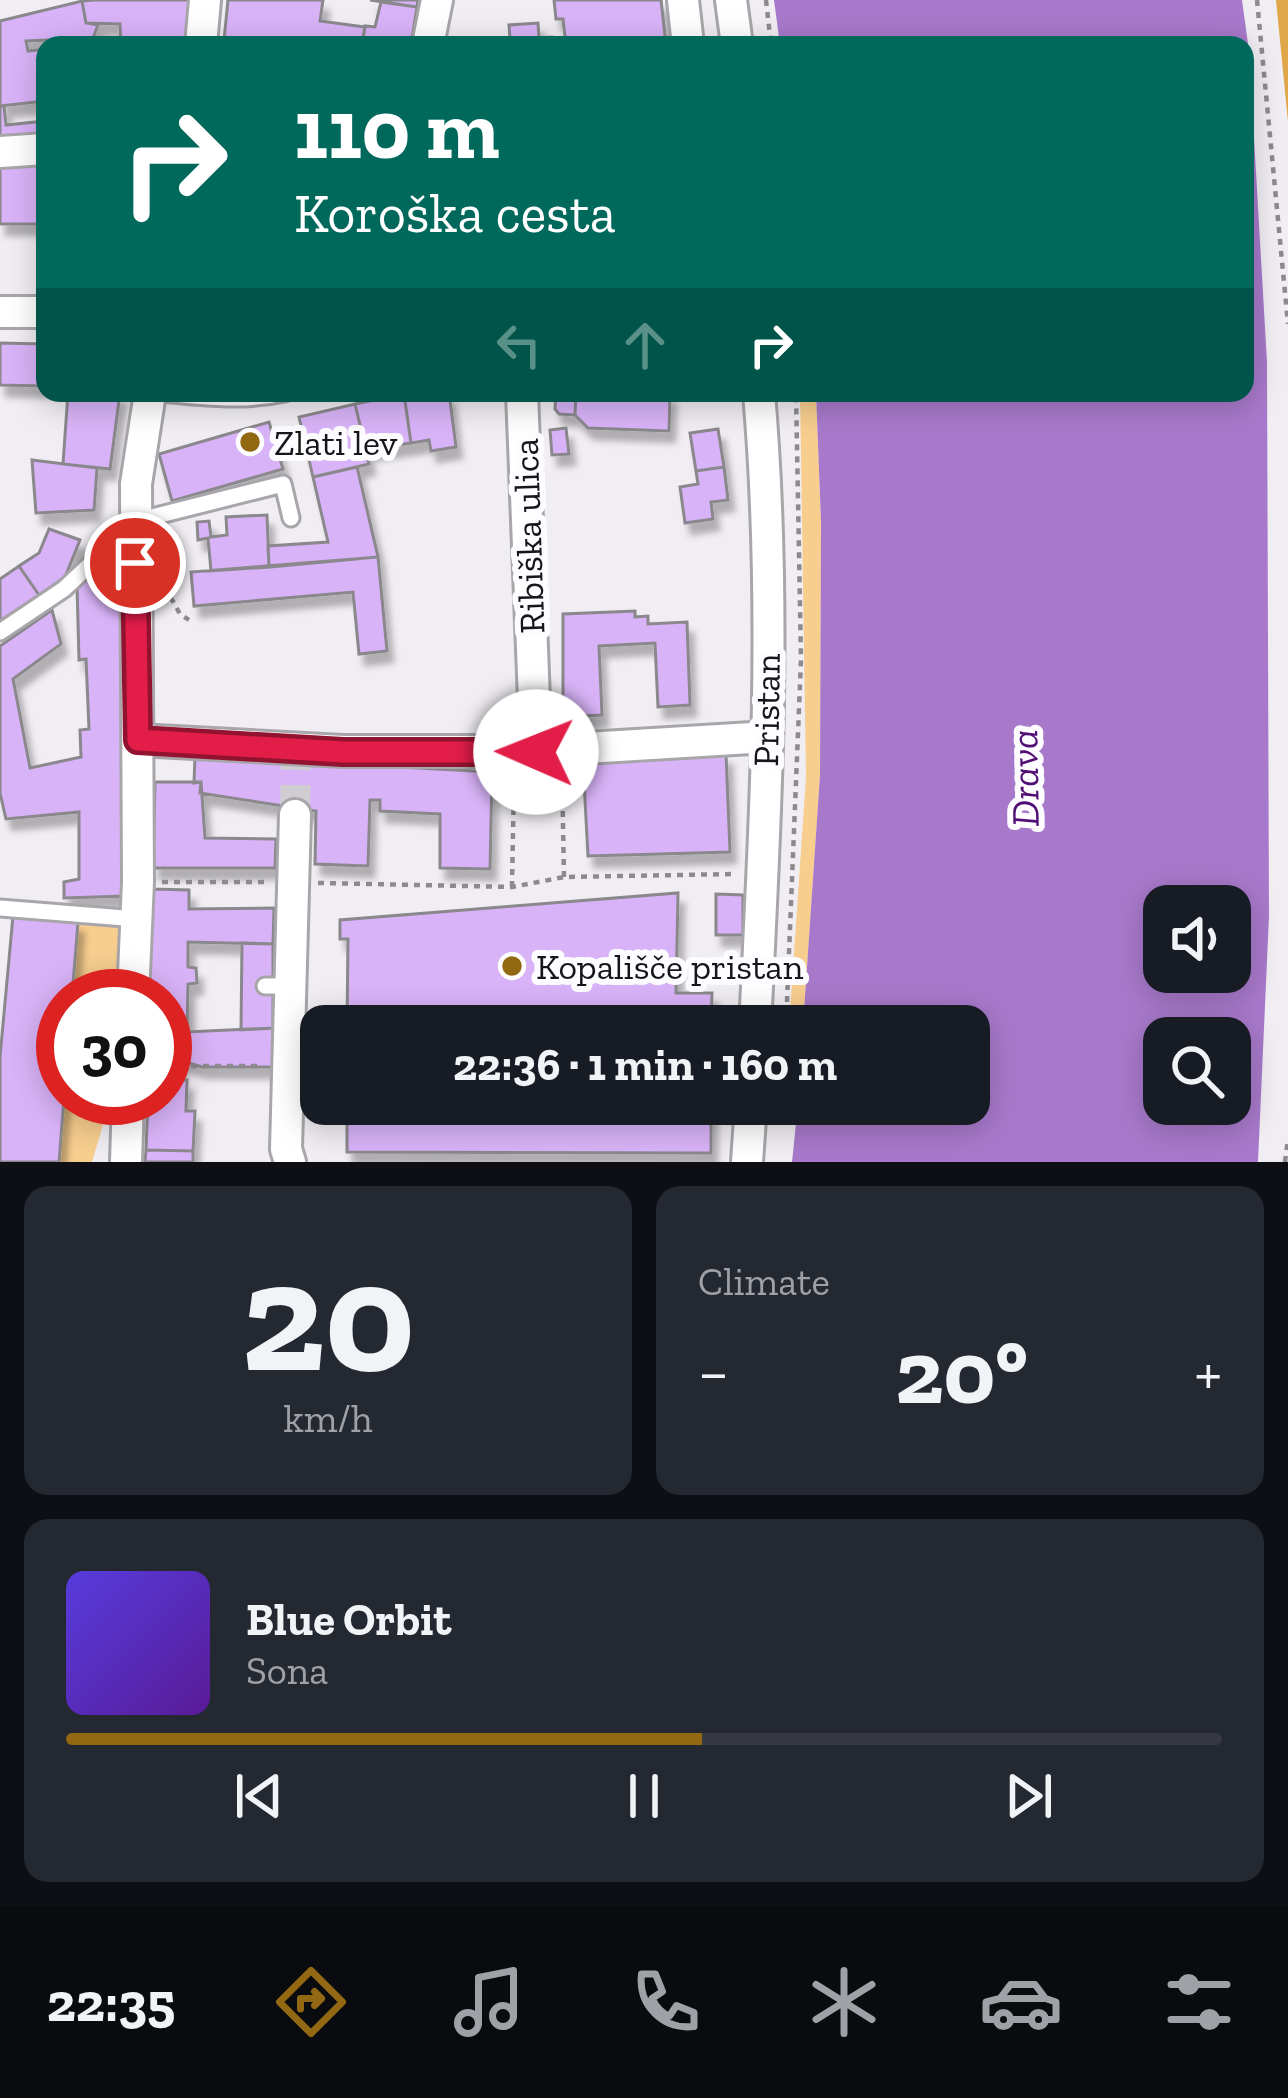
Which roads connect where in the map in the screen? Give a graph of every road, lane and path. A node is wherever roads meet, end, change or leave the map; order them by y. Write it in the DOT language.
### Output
graph roads {
  1 [pos="205,0"];
  2 [pos="437,0"];
  3 [pos="683,0"];
  4 [pos="731,0"];
  5 [pos="766,0"];
  6 [pos="1257,0"];
  7 [pos="202,36"];
  8 [pos="430,36"];
  9 [pos="687,36"];
  10 [pos="736,36"];
  11 [pos="770,36"];
  12 [pos="36,150"];
  13 [pos="0,152"];
  14 [pos="0,312"];
  15 [pos="36,312"];
  16 [pos="1288,323"];
  17 [pos="148,402"];
  18 [pos="522,402"];
  19 [pos="759,402"];
  20 [pos="291,518"];
  21 [pos="136,521"];
  22 [pos="161,582"];
  23 [pos="189,620"];
  24 [pos="0,632"];
  25 [pos="767,737"];
  26 [pos="138,740"];
  27 [pos="537,750"];
  28 [pos="515,793"];
  29 [pos="562,794"];
  30 [pos="295,814"];
  31 [pos="763,873"];
  32 [pos="564,877"];
  33 [pos="138,882"];
  34 [pos="293,882"];
  35 [pos="512,887"];
  36 [pos="0,908"];
  37 [pos="137,919"];
  38 [pos="134,969"];
  39 [pos="756,1005"];
  40 [pos="192,1066"];
  41 [pos="288,1066"];
  42 [pos="127,1125"];
  43 [pos="750,1125"];
  44 [pos="1288,1138"];
  45 [pos="126,1162"];
  46 [pos="290,1162"];
  47 [pos="747,1162"];
  48 [pos="1285,1162"];
  1 -- 7 [label="street"];
  2 -- 8 [label="street"];
  3 -- 9 [label="street"];
  4 -- 10 [label="street"];
  5 -- 11 [label="path"];
  6 -- 16 [label="path"];
  12 -- 13 [label="street"];
  14 -- 15 [label="street"];
  17 -- 21 [label="street"];
  18 -- 27 [label="street, Ribiška ulica"];
  19 -- 25 [label="street, Pristan"];
  20 -- 21 [label="lane"];
  21 -- 24 [label="lane"];
  21 -- 26 [label="street"];
  22 -- 23 [label="path"];
  25 -- 27 [label="street"];
  25 -- 31 [label="street, Pristan"];
  26 -- 27 [label="street"];
  26 -- 33 [label="street"];
  27 -- 28 [label="path"];
  27 -- 29 [label="path"];
  28 -- 29 [label="path"];
  28 -- 35 [label="path"];
  29 -- 32 [label="path"];
  30 -- 34 [label="street"];
  31 -- 32 [label="path"];
  31 -- 39 [label="street, Pristan"];
  32 -- 35 [label="path"];
  33 -- 34 [label="path"];
  33 -- 37 [label="street"];
  34 -- 35 [label="path"];
  34 -- 41 [label="street"];
  36 -- 37 [label="lane"];
  37 -- 38 [label="street"];
  40 -- 41 [label="path"];
  41 -- 46 [label="street"];
  42 -- 45 [label="street"];
  43 -- 47 [label="street"];
  44 -- 48 [label="path"];
}
